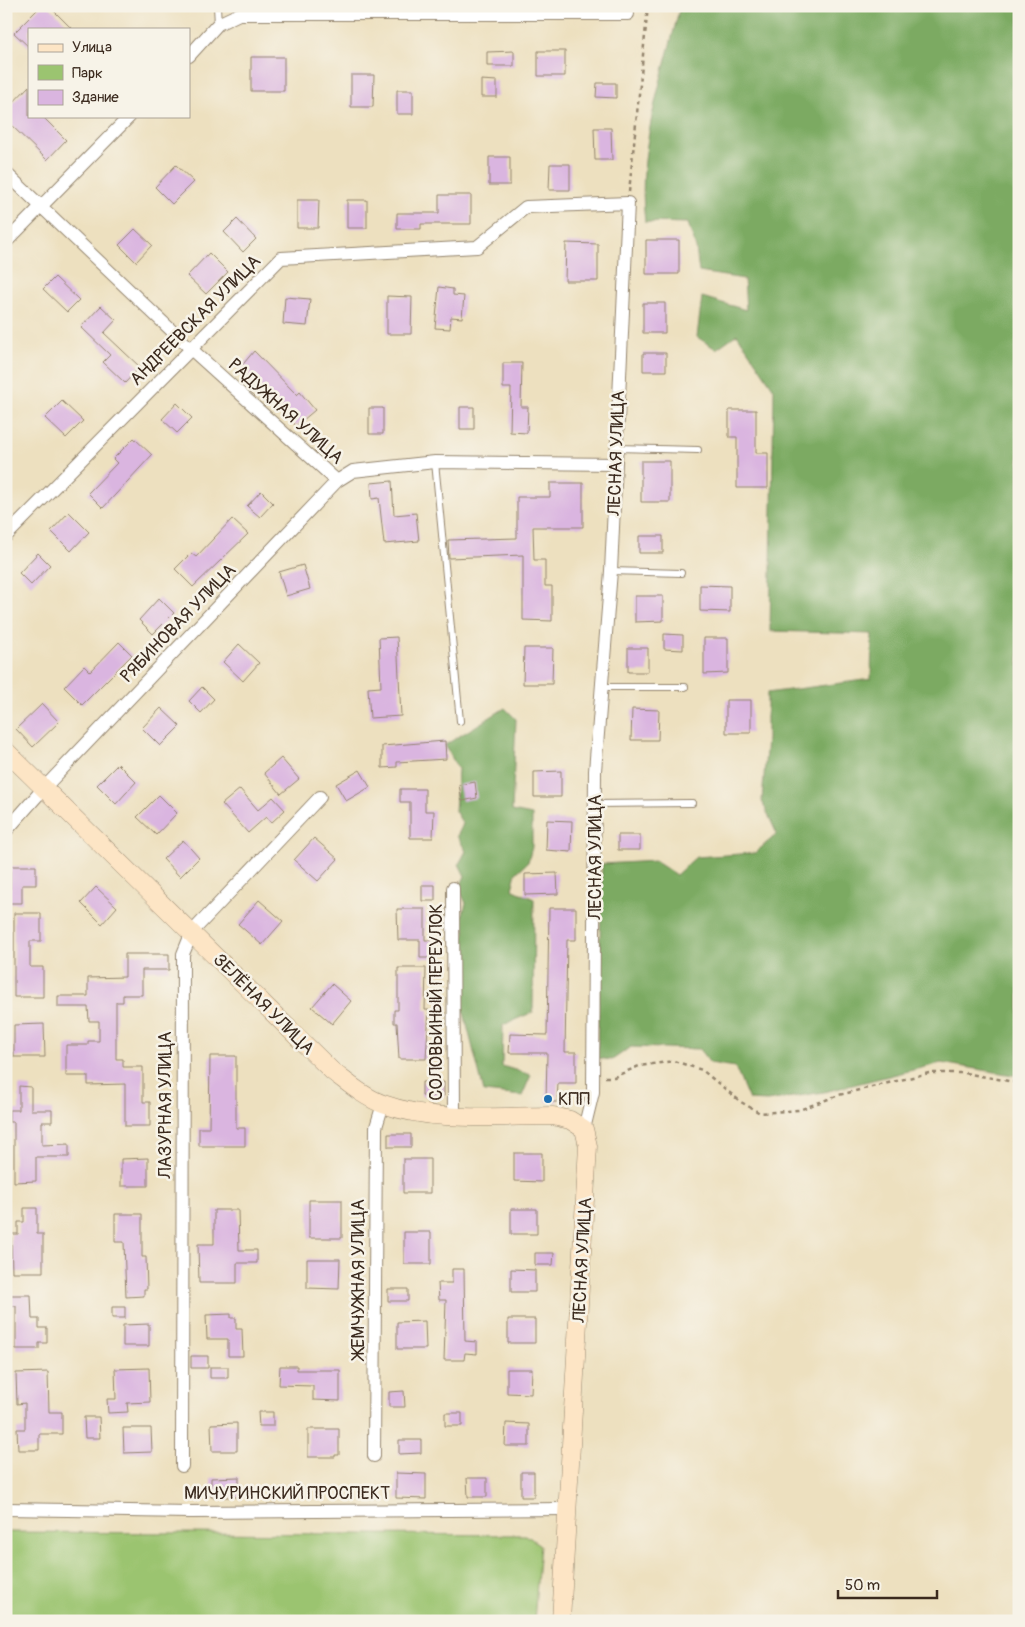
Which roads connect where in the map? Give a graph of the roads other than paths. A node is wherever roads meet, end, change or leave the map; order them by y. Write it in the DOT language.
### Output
graph roads {
  1 [pos="217,6"];
  2 [pos="628,14"];
  3 [pos="218,24"];
  4 [pos="190,55"];
  5 [pos="128,118"];
  6 [pos="6,173"];
  7 [pos="628,203"];
  8 [pos="42,206"];
  9 [pos="6,242"];
  10 [pos="191,349"];
  11 [pos="616,448"];
  12 [pos="698,450"];
  13 [pos="435,462"];
  14 [pos="616,464"];
  15 [pos="337,481"];
  16 [pos="6,536"];
  17 [pos="611,571"];
  18 [pos="681,573"];
  19 [pos="602,687"];
  20 [pos="685,687"];
  21 [pos="460,721"];
  22 [pos="6,751"];
  23 [pos="44,788"];
  24 [pos="320,798"];
  25 [pos="692,803"];
  26 [pos="595,804"];
  27 [pos="6,831"];
  28 [pos="453,888"];
  29 [pos="192,932"];
  30 [pos="383,1104"];
  31 [pos="454,1116"];
  32 [pos="584,1130"];
  33 [pos="374,1456"];
  34 [pos="182,1466"];
  35 [pos="6,1509"];
  36 [pos="568,1509"];
  37 [pos="561,1621"];
  1 -- 3 [label="lane"];
  2 -- 3 [label="street"];
  3 -- 4 [label="street"];
  5 -- 8 [label="street"];
  6 -- 8 [label="street, РАДУЖНАЯ УЛИЦА"];
  7 -- 10 [label="street, АНДРЕЕВСКАЯ УЛИЦА"];
  7 -- 11 [label="street, ЛЕСНАЯ УЛИЦА"];
  8 -- 9 [label="street"];
  8 -- 10 [label="street, РАДУЖНАЯ УЛИЦА"];
  10 -- 15 [label="street, РАДУЖНАЯ УЛИЦА"];
  10 -- 16 [label="street, АНДРЕЕВСКАЯ УЛИЦА"];
  11 -- 12 [label="lane"];
  11 -- 14 [label="street, ЛЕСНАЯ УЛИЦА"];
  13 -- 14 [label="street, РАДУЖНАЯ УЛИЦА"];
  13 -- 15 [label="street, РАДУЖНАЯ УЛИЦА"];
  13 -- 21 [label="lane"];
  14 -- 17 [label="street, ЛЕСНАЯ УЛИЦА"];
  15 -- 23 [label="street, РЯБИНОВАЯ УЛИЦА"];
  17 -- 18 [label="lane"];
  17 -- 19 [label="street, ЛЕСНАЯ УЛИЦА"];
  19 -- 20 [label="lane"];
  19 -- 26 [label="street, ЛЕСНАЯ УЛИЦА"];
  22 -- 23 [label="street, ЗЕЛЁНАЯ УЛИЦА"];
  23 -- 27 [label="street, РЯБИНОВАЯ УЛИЦА"];
  23 -- 29 [label="street, ЗЕЛЁНАЯ УЛИЦА"];
  24 -- 29 [label="street, ЛАЗУРНАЯ УЛИЦА"];
  25 -- 26 [label="lane"];
  26 -- 32 [label="street, ЛЕСНАЯ УЛИЦА"];
  28 -- 31 [label="street, СОЛОВЬИНЫЙ ПЕРЕУЛОК"];
  29 -- 30 [label="street, ЗЕЛЁНАЯ УЛИЦА"];
  29 -- 34 [label="street, ЛАЗУРНАЯ УЛИЦА"];
  30 -- 31 [label="street, ЗЕЛЁНАЯ УЛИЦА"];
  30 -- 33 [label="street, ЖЕМЧУЖНАЯ УЛИЦА"];
  31 -- 32 [label="street, ЗЕЛЁНАЯ УЛИЦА"];
  32 -- 36 [label="street, ЛЕСНАЯ УЛИЦА"];
  35 -- 36 [label="street, МИЧУРИНСКИЙ ПРОСПЕКТ"];
  36 -- 37 [label="street, ЛЕСНАЯ УЛИЦА"];
}
